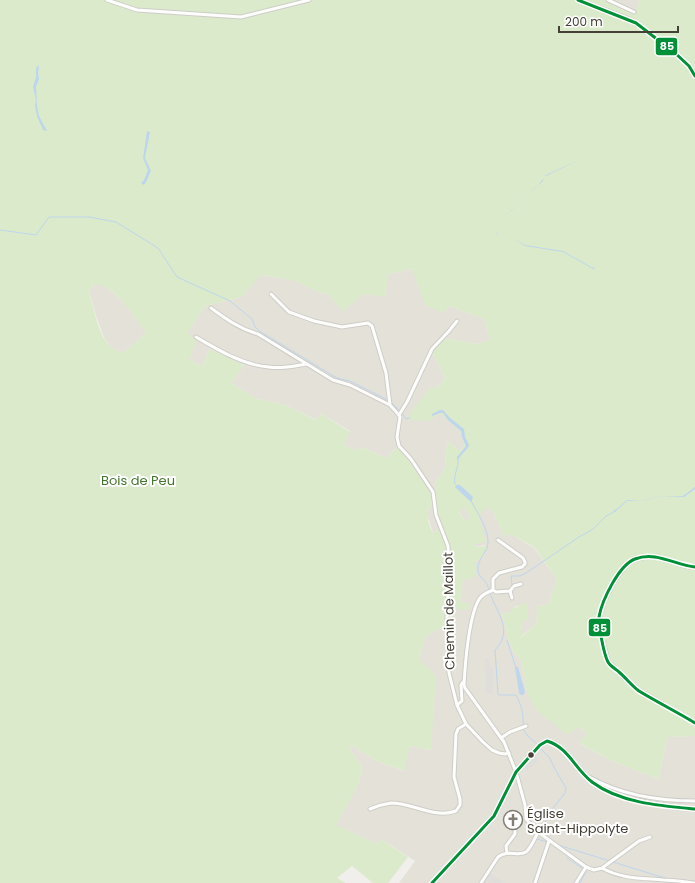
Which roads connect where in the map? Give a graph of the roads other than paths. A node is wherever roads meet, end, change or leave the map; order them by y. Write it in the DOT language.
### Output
graph roads {
  1 [pos="107,0"];
  2 [pos="309,0"];
  3 [pos="578,0"];
  4 [pos="608,0"];
  5 [pos="584,2"];
  6 [pos="634,12"];
  7 [pos="695,76"];
  8 [pos="271,294"];
  9 [pos="211,308"];
  10 [pos="457,321"];
  11 [pos="196,337"];
  12 [pos="306,364"];
  13 [pos="390,402"];
  14 [pos="400,413"];
  15 [pos="498,540"];
  16 [pos="695,567"];
  17 [pos="521,584"];
  18 [pos="491,591"];
  19 [pos="510,591"];
  20 [pos="512,598"];
  21 [pos="464,680"];
  22 [pos="457,706"];
  23 [pos="695,723"];
  24 [pos="466,724"];
  25 [pos="524,727"];
  26 [pos="501,738"];
  27 [pos="509,753"];
  28 [pos="516,772"];
  29 [pos="584,774"];
  30 [pos="695,801"];
  31 [pos="695,808"];
  32 [pos="370,809"];
  33 [pos="514,830"];
  34 [pos="539,833"];
  35 [pos="650,837"];
  36 [pos="549,842"];
  37 [pos="507,852"];
  38 [pos="586,868"];
  39 [pos="602,868"];
  40 [pos="432,883"];
  41 [pos="481,883"];
  42 [pos="535,883"];
  43 [pos="576,883"];
  44 [pos="693,883"];
  1 -- 2 [label="street"];
  3 -- 5 [label="street"];
  4 -- 6 [label="street"];
  5 -- 7 [label="street"];
  8 -- 13 [label="street"];
  9 -- 12 [label="street"];
  10 -- 14 [label="street"];
  11 -- 12 [label="street"];
  12 -- 13 [label="street"];
  13 -- 14 [label="street"];
  14 -- 22 [label="street, Chemin de Maillot"];
  15 -- 18 [label="street"];
  16 -- 23 [label="street"];
  17 -- 19 [label="street"];
  18 -- 19 [label="street"];
  18 -- 21 [label="street"];
  19 -- 20 [label="street"];
  21 -- 22 [label="street"];
  21 -- 26 [label="street"];
  22 -- 24 [label="street, Chemin de Maillot"];
  24 -- 27 [label="street, Chemin de Maillot"];
  24 -- 32 [label="street"];
  25 -- 26 [label="street"];
  26 -- 27 [label="street"];
  27 -- 28 [label="street"];
  28 -- 29 [label="street"];
  28 -- 34 [label="street"];
  28 -- 40 [label="street"];
  29 -- 30 [label="street"];
  29 -- 31 [label="street"];
  33 -- 37 [label="street"];
  34 -- 36 [label="street"];
  34 -- 37 [label="street"];
  35 -- 39 [label="street"];
  36 -- 38 [label="street"];
  36 -- 42 [label="street"];
  37 -- 41 [label="street"];
  38 -- 39 [label="street"];
  38 -- 43 [label="street"];
  39 -- 44 [label="street"];
}
